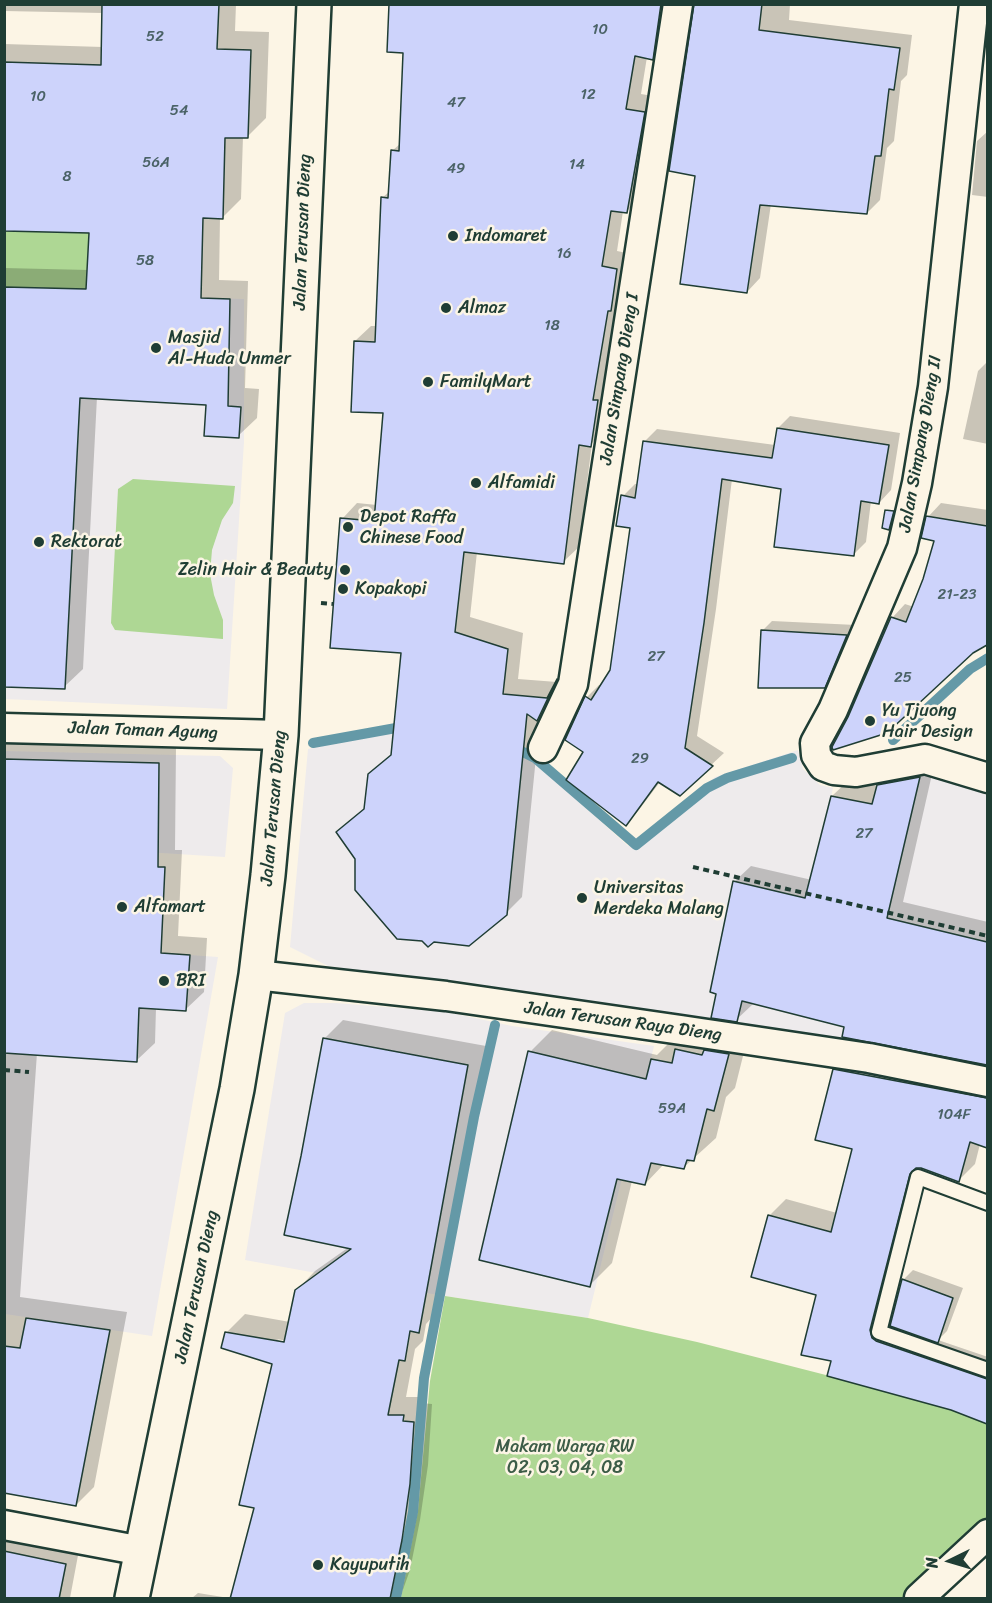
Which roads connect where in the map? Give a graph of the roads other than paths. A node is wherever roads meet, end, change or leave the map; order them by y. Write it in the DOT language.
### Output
graph roads {
  1 [pos="314,4"];
  2 [pos="678,4"];
  3 [pos="974,4"];
  4 [pos="4,728"];
  5 [pos="281,735"];
  6 [pos="543,748"];
  7 [pos="987,778"];
  8 [pos="256,975"];
  9 [pos="987,1082"];
  10 [pos="987,1203"];
  11 [pos="987,1370"];
  12 [pos="4,1526"];
  13 [pos="987,1534"];
  14 [pos="142,1551"];
  15 [pos="132,1599"];
  16 [pos="919,1599"];
  1 -- 5 [label="street, Jalan Terusan Dieng"];
  2 -- 6 [label="street, Jalan Simpang Dieng I"];
  3 -- 7 [label="street, Jalan Simpang Dieng II"];
  4 -- 5 [label="street, Jalan Taman Agung"];
  5 -- 8 [label="street, Jalan Terusan Dieng"];
  8 -- 9 [label="street, Jalan Terusan Raya Dieng"];
  8 -- 14 [label="street, Jalan Terusan Dieng"];
  10 -- 11 [label="lane"];
  12 -- 14 [label="street"];
  13 -- 16 [label="street"];
  14 -- 15 [label="street, Jalan Terusan Dieng"];
}
